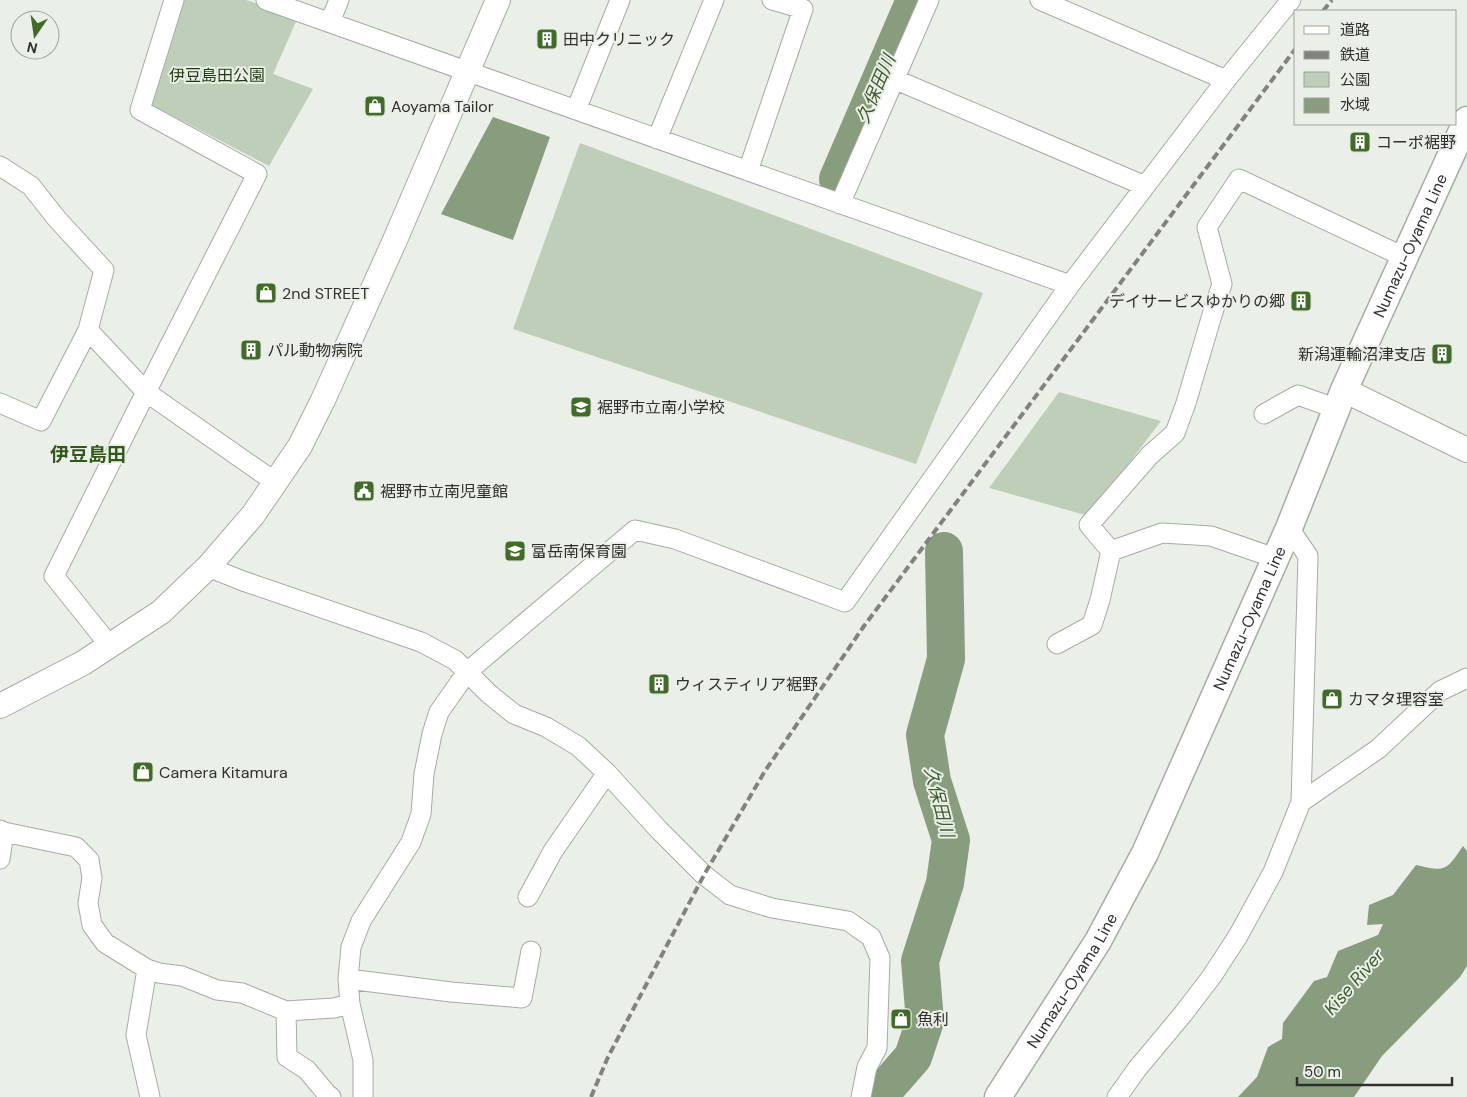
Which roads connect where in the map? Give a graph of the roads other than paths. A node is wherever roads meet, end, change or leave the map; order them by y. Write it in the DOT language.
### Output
graph roads {
  1 [pos="174,0"];
  2 [pos="266,0"];
  3 [pos="339,0"];
  4 [pos="498,0"];
  5 [pos="620,0"];
  6 [pos="714,0"];
  7 [pos="772,0"];
  8 [pos="929,0"];
  9 [pos="1040,0"];
  10 [pos="1290,0"];
  11 [pos="330,22"];
  12 [pos="466,72"];
  13 [pos="894,79"];
  14 [pos="1226,80"];
  15 [pos="576,110"];
  16 [pos="1467,120"];
  17 [pos="657,139"];
  18 [pos="0,166"];
  19 [pos="748,171"];
  20 [pos="1146,186"];
  21 [pos="840,204"];
  22 [pos="1404,257"];
  23 [pos="1070,285"];
  24 [pos="88,330"];
  25 [pos="146,392"];
  26 [pos="1340,399"];
  27 [pos="0,403"];
  28 [pos="1264,414"];
  29 [pos="1467,450"];
  30 [pos="275,482"];
  31 [pos="1289,528"];
  32 [pos="1111,550"];
  33 [pos="1275,558"];
  34 [pos="208,566"];
  35 [pos="1057,644"];
  36 [pos="110,646"];
  37 [pos="467,672"];
  38 [pos="1467,678"];
  39 [pos="0,706"];
  40 [pos="607,773"];
  41 [pos="1301,802"];
  42 [pos="2,831"];
  43 [pos="0,859"];
  44 [pos="528,897"];
  45 [pos="531,951"];
  46 [pos="147,969"];
  47 [pos="348,979"];
  48 [pos="350,1004"];
  49 [pos="286,1011"];
  50 [pos="150,1097"];
  51 [pos="331,1097"];
  52 [pos="363,1097"];
  53 [pos="861,1097"];
  54 [pos="998,1097"];
  55 [pos="1117,1097"];
  1 -- 25 [label="street"];
  2 -- 11 [label="street"];
  3 -- 11 [label="street"];
  4 -- 12 [label="street"];
  5 -- 15 [label="street"];
  6 -- 17 [label="street"];
  7 -- 19 [label="street"];
  8 -- 13 [label="street"];
  9 -- 14 [label="street"];
  10 -- 14 [label="street"];
  11 -- 12 [label="street"];
  12 -- 15 [label="street"];
  12 -- 30 [label="street"];
  13 -- 20 [label="street"];
  13 -- 21 [label="street"];
  14 -- 20 [label="street"];
  15 -- 17 [label="street"];
  16 -- 22 [label="main road, Numazu-Oyama Line"];
  17 -- 19 [label="street"];
  18 -- 24 [label="street"];
  19 -- 21 [label="street"];
  20 -- 23 [label="street"];
  21 -- 23 [label="street"];
  22 -- 26 [label="main road, Numazu-Oyama Line"];
  22 -- 32 [label="street"];
  23 -- 37 [label="street"];
  24 -- 25 [label="street"];
  24 -- 27 [label="street"];
  25 -- 30 [label="street"];
  25 -- 36 [label="street"];
  26 -- 28 [label="street"];
  26 -- 29 [label="street"];
  26 -- 31 [label="main road, Numazu-Oyama Line"];
  30 -- 34 [label="street"];
  31 -- 33 [label="main road, Numazu-Oyama Line"];
  31 -- 41 [label="street"];
  32 -- 33 [label="street"];
  32 -- 35 [label="street"];
  33 -- 54 [label="main road, Numazu-Oyama Line"];
  34 -- 36 [label="street"];
  34 -- 37 [label="street"];
  36 -- 39 [label="street"];
  37 -- 40 [label="street"];
  37 -- 47 [label="street"];
  38 -- 41 [label="street"];
  40 -- 44 [label="street"];
  40 -- 53 [label="street"];
  41 -- 55 [label="street"];
  42 -- 43 [label="street"];
  42 -- 46 [label="street"];
  45 -- 47 [label="street"];
  46 -- 49 [label="street"];
  46 -- 50 [label="street"];
  47 -- 48 [label="street"];
  48 -- 49 [label="street"];
  48 -- 52 [label="street"];
  49 -- 51 [label="street"];
}
